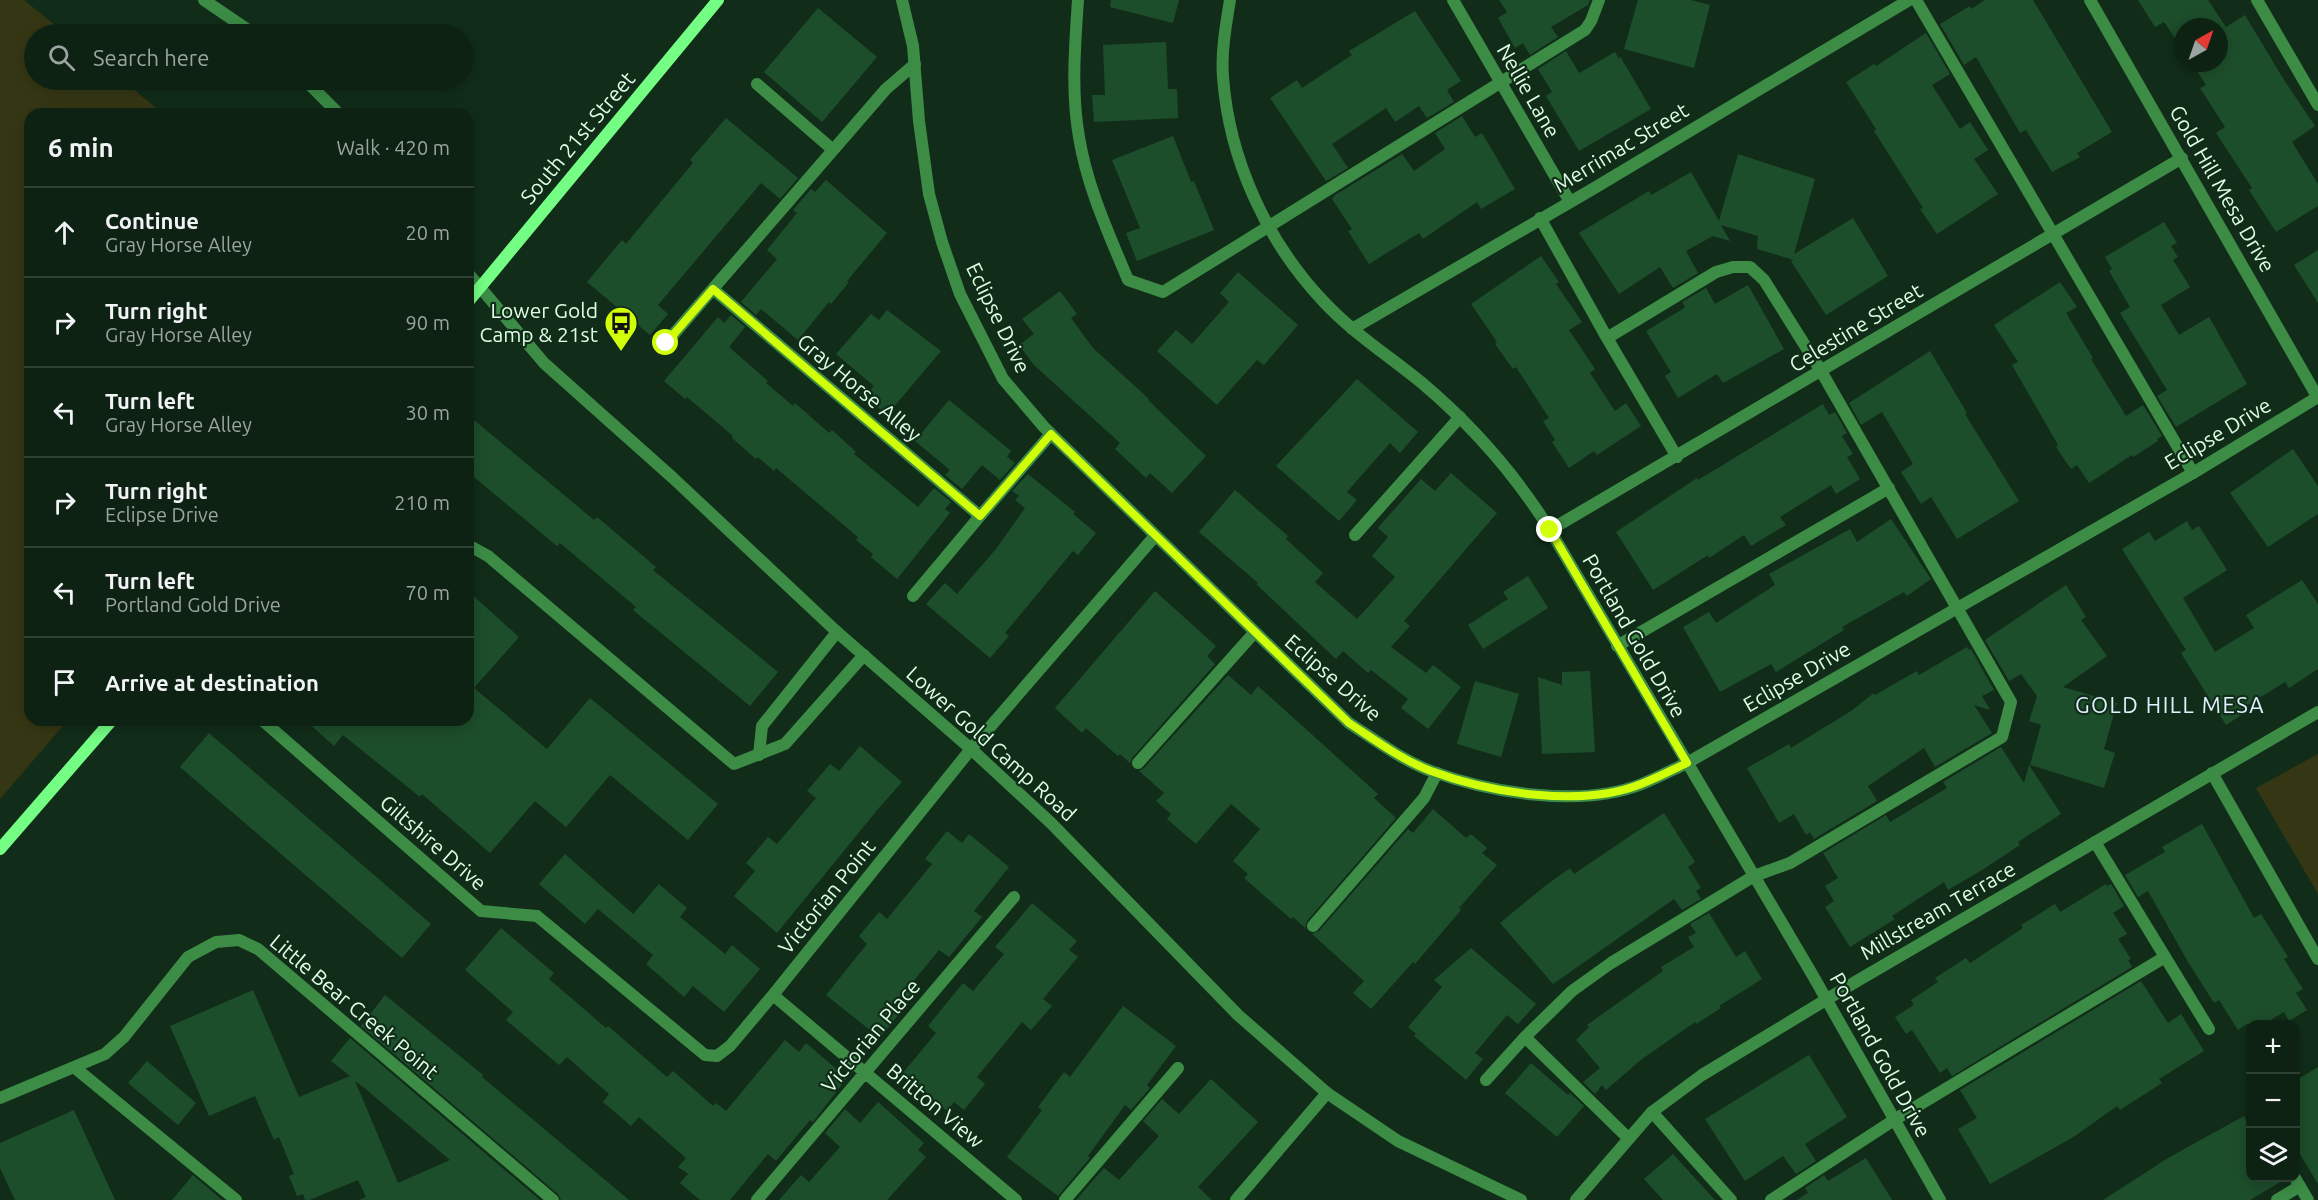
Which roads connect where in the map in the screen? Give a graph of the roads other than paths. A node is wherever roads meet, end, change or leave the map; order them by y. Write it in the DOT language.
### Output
graph roads {
  1 [pos="204,0"];
  2 [pos="718,0"];
  3 [pos="902,0"];
  4 [pos="1078,0"];
  5 [pos="1230,0"];
  6 [pos="1453,0"];
  7 [pos="1599,0"];
  8 [pos="1909,0"];
  9 [pos="1916,0"];
  10 [pos="2090,0"];
  11 [pos="2257,0"];
  12 [pos="239,24"];
  13 [pos="915,64"];
  14 [pos="757,84"];
  15 [pos="1500,84"];
  16 [pos="315,90"];
  17 [pos="2318,105"];
  18 [pos="333,108"];
  19 [pos="832,149"];
  20 [pos="2182,158"];
  21 [pos="1570,202"];
  22 [pos="1540,218"];
  23 [pos="1267,226"];
  24 [pos="2053,234"];
  25 [pos="474,281"];
  26 [pos="479,287"];
  27 [pos="713,289"];
  28 [pos="474,294"];
  29 [pos="1352,329"];
  30 [pos="1607,338"];
  31 [pos="666,343"];
  32 [pos="1821,371"];
  33 [pos="2318,398"];
  34 [pos="1460,417"];
  35 [pos="1051,434"];
  36 [pos="1677,457"];
  37 [pos="2193,473"];
  38 [pos="1889,488"];
  39 [pos="980,516"];
  40 [pos="1550,530"];
  41 [pos="1355,535"];
  42 [pos="1155,536"];
  43 [pos="474,548"];
  44 [pos="913,596"];
  45 [pos="1958,608"];
  46 [pos="837,632"];
  47 [pos="1254,633"];
  48 [pos="1617,646"];
  49 [pos="864,655"];
  50 [pos="2318,712"];
  51 [pos="107,726"];
  52 [pos="269,726"];
  53 [pos="971,749"];
  54 [pos="759,755"];
  55 [pos="1138,763"];
  56 [pos="1687,763"];
  57 [pos="1437,773"];
  58 [pos="2212,773"];
  59 [pos="2095,842"];
  60 [pos="0,849"];
  61 [pos="1754,876"];
  62 [pos="1014,897"];
  63 [pos="1313,926"];
  64 [pos="2165,957"];
  65 [pos="2318,959"];
  66 [pos="774,995"];
  67 [pos="1827,999"];
  68 [pos="2209,1029"];
  69 [pos="1525,1037"];
  70 [pos="705,1055"];
  71 [pos="74,1067"];
  72 [pos="1178,1068"];
  73 [pos="865,1072"];
  74 [pos="1486,1080"];
  75 [pos="1327,1093"];
  76 [pos="0,1098"];
  77 [pos="1652,1113"];
  78 [pos="1894,1120"];
  79 [pos="1628,1138"];
  80 [pos="2298,1182"];
  81 [pos="236,1200"];
  82 [pos="553,1200"];
  83 [pos="757,1200"];
  84 [pos="1016,1200"];
  85 [pos="1065,1200"];
  86 [pos="1236,1200"];
  87 [pos="1521,1200"];
  88 [pos="1576,1200"];
  89 [pos="1731,1200"];
  90 [pos="1771,1200"];
  91 [pos="1940,1200"];
  92 [pos="2277,1200"];
  93 [pos="2308,1200"];
  1 -- 12 [label="street"];
  2 -- 26 [label="main road, South 21st Street"];
  3 -- 13 [label="street, Eclipse Drive"];
  4 -- 23 [label="street"];
  5 -- 23 [label="street, Portland Gold Drive"];
  6 -- 15 [label="street, Nellie Lane"];
  7 -- 15 [label="street"];
  8 -- 21 [label="street, Merrimac Street"];
  9 -- 24 [label="street"];
  10 -- 20 [label="street, Gold Hill Mesa Drive"];
  11 -- 17 [label="street"];
  13 -- 19 [label="street"];
  13 -- 35 [label="street, Eclipse Drive"];
  14 -- 19 [label="street"];
  15 -- 21 [label="street, Nellie Lane"];
  15 -- 23 [label="street"];
  16 -- 18 [label="street"];
  19 -- 27 [label="street"];
  20 -- 24 [label="street, Celestine Street"];
  20 -- 33 [label="street, Gold Hill Mesa Drive"];
  21 -- 22 [label="street, Merrimac Street"];
  22 -- 29 [label="street, Merrimac Street"];
  22 -- 30 [label="street"];
  23 -- 29 [label="street, Portland Gold Drive"];
  24 -- 32 [label="street, Celestine Street"];
  24 -- 37 [label="street"];
  25 -- 26 [label="street, Lower Gold Camp Road"];
  26 -- 28 [label="main road, South 21st Street"];
  26 -- 46 [label="street, Lower Gold Camp Road"];
  27 -- 31 [label="street"];
  27 -- 39 [label="street, Gray Horse Alley"];
  29 -- 34 [label="street, Portland Gold Drive"];
  30 -- 32 [label="street"];
  30 -- 36 [label="street"];
  32 -- 36 [label="street, Celestine Street"];
  32 -- 38 [label="street"];
  33 -- 37 [label="street, Eclipse Drive"];
  34 -- 40 [label="street, Portland Gold Drive"];
  34 -- 41 [label="street"];
  35 -- 39 [label="street"];
  35 -- 42 [label="street, Eclipse Drive"];
  36 -- 40 [label="street, Celestine Street"];
  37 -- 45 [label="street, Eclipse Drive"];
  38 -- 45 [label="street"];
  38 -- 48 [label="street"];
  39 -- 44 [label="street"];
  40 -- 48 [label="street, Portland Gold Drive"];
  42 -- 47 [label="street, Eclipse Drive"];
  42 -- 53 [label="street, Victorian Point"];
  43 -- 54 [label="street"];
  45 -- 56 [label="street, Eclipse Drive"];
  45 -- 61 [label="street"];
  46 -- 49 [label="street, Lower Gold Camp Road"];
  46 -- 54 [label="street"];
  47 -- 55 [label="street"];
  47 -- 57 [label="street, Eclipse Drive"];
  48 -- 56 [label="street, Portland Gold Drive"];
  49 -- 53 [label="street, Lower Gold Camp Road"];
  49 -- 54 [label="street"];
  50 -- 58 [label="street, Millstream Terrace"];
  51 -- 60 [label="main road"];
  52 -- 70 [label="street, Giltshire Drive"];
  53 -- 66 [label="street, Victorian Point"];
  53 -- 75 [label="street, Lower Gold Camp Road"];
  56 -- 57 [label="street, Eclipse Drive"];
  56 -- 61 [label="street, Portland Gold Drive"];
  57 -- 63 [label="street"];
  58 -- 59 [label="street, Millstream Terrace"];
  58 -- 65 [label="street"];
  59 -- 64 [label="street"];
  59 -- 67 [label="street, Millstream Terrace"];
  61 -- 67 [label="street, Portland Gold Drive"];
  61 -- 69 [label="street"];
  62 -- 73 [label="street, Victorian Place"];
  64 -- 68 [label="street"];
  64 -- 78 [label="street"];
  66 -- 70 [label="street, Victorian Point"];
  66 -- 73 [label="street, Britton View"];
  67 -- 77 [label="street, Millstream Terrace"];
  67 -- 78 [label="street, Portland Gold Drive"];
  69 -- 74 [label="street"];
  69 -- 79 [label="street"];
  71 -- 76 [label="street, Little Bear Creek Point"];
  71 -- 81 [label="street"];
  71 -- 82 [label="street, Little Bear Creek Point"];
  72 -- 85 [label="street"];
  73 -- 83 [label="street, Victorian Place"];
  73 -- 84 [label="street, Britton View"];
  75 -- 86 [label="street"];
  75 -- 87 [label="street, Lower Gold Camp Road"];
  77 -- 79 [label="street, Millstream Terrace"];
  77 -- 89 [label="street"];
  78 -- 90 [label="street"];
  78 -- 91 [label="street, Portland Gold Drive"];
  79 -- 88 [label="street, Millstream Terrace"];
  80 -- 92 [label="street"];
  80 -- 93 [label="street"];
}
